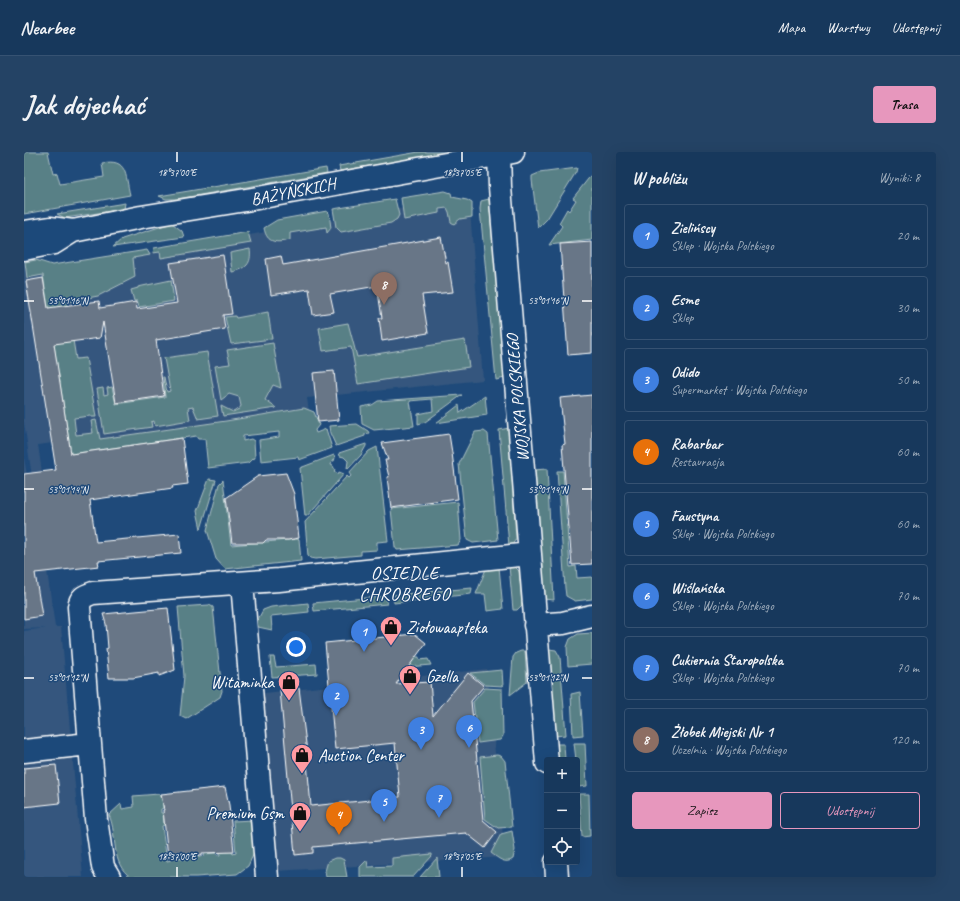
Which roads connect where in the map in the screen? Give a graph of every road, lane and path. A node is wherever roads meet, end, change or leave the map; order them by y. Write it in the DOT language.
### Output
graph roads {
  1 [pos="504,153"];
  2 [pos="73,231"];
  3 [pos="24,232"];
  4 [pos="24,249"];
  5 [pos="530,554"];
  6 [pos="242,583"];
  7 [pos="592,616"];
  8 [pos="535,625"];
  9 [pos="88,745"];
  10 [pos="24,751"];
  11 [pos="546,757"];
  12 [pos="556,865"];
  13 [pos="109,877"];
  14 [pos="267,877"];
  15 [pos="557,877"];
  1 -- 2 [label="street, BAŻYŃSKICH"];
  1 -- 5 [label="street, WOJSKA POLSKIEGO"];
  2 -- 3 [label="street, BAŻYŃSKICH"];
  2 -- 4 [label="street, BAŻYŃSKICH"];
  5 -- 6 [label="street"];
  5 -- 8 [label="street, WOJSKA POLSKIEGO"];
  6 -- 9 [label="street"];
  6 -- 14 [label="street"];
  7 -- 8 [label="street"];
  8 -- 11 [label="street, WOJSKA POLSKIEGO"];
  9 -- 10 [label="street"];
  9 -- 13 [label="street"];
  12 -- 15 [label="street"];
}
